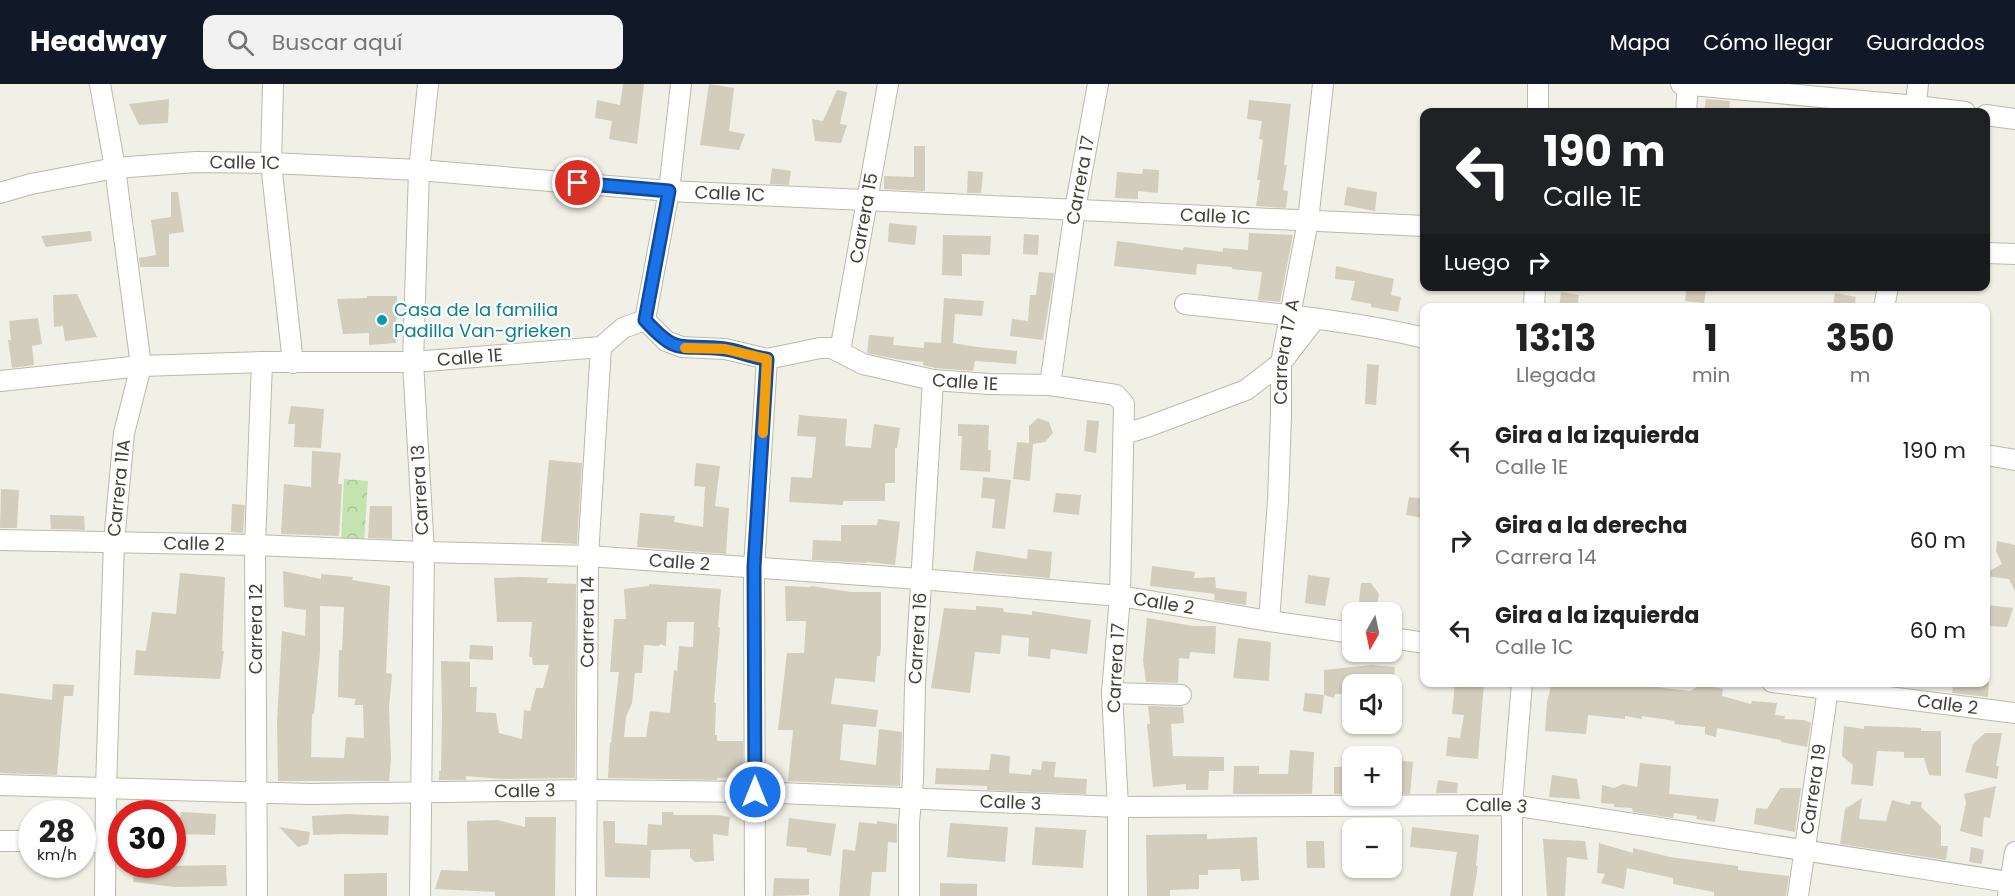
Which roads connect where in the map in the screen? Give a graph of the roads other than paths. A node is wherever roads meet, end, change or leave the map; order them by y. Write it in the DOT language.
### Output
graph roads {
  1 [pos="100,84"];
  2 [pos="273,84"];
  3 [pos="428,84"];
  4 [pos="681,84"];
  5 [pos="888,84"];
  6 [pos="1098,84"];
  7 [pos="1323,84"];
  8 [pos="1538,84"];
  9 [pos="1681,84"];
  10 [pos="1918,84"];
  11 [pos="1688,85"];
  12 [pos="1538,108"];
  13 [pos="1686,108"];
  14 [pos="1906,108"];
  15 [pos="1915,108"];
  16 [pos="1990,116"];
  17 [pos="2015,120"];
  18 [pos="271,163"];
  19 [pos="115,168"];
  20 [pos="419,170"];
  21 [pos="669,191"];
  22 [pos="0,193"];
  23 [pos="868,201"];
  24 [pos="1075,209"];
  25 [pos="1308,221"];
  26 [pos="1420,226"];
  27 [pos="1990,253"];
  28 [pos="2015,254"];
  29 [pos="1185,304"];
  30 [pos="1291,316"];
  31 [pos="645,320"];
  32 [pos="1315,320"];
  33 [pos="1420,337"];
  34 [pos="601,346"];
  35 [pos="840,351"];
  36 [pos="767,359"];
  37 [pos="262,362"];
  38 [pos="413,362"];
  39 [pos="293,363"];
  40 [pos="1281,363"];
  41 [pos="141,366"];
  42 [pos="0,381"];
  43 [pos="933,381"];
  44 [pos="1050,385"];
  45 [pos="1124,404"];
  46 [pos="1124,434"];
  47 [pos="1990,456"];
  48 [pos="2015,460"];
  49 [pos="0,540"];
  50 [pos="114,542"];
  51 [pos="255,545"];
  52 [pos="424,552"];
  53 [pos="588,556"];
  54 [pos="754,567"];
  55 [pos="920,579"];
  56 [pos="1120,596"];
  57 [pos="1269,621"];
  58 [pos="1342,631"];
  59 [pos="1402,640"];
  60 [pos="1420,642"];
  61 [pos="1522,687"];
  62 [pos="1828,687"];
  63 [pos="1835,687"];
  64 [pos="1112,693"];
  65 [pos="1181,695"];
  66 [pos="2015,713"];
  67 [pos="0,785"];
  68 [pos="106,787"];
  69 [pos="587,790"];
  70 [pos="421,792"];
  71 [pos="755,792"];
  72 [pos="257,793"];
  73 [pos="910,799"];
  74 [pos="1512,805"];
  75 [pos="1118,807"];
  76 [pos="0,841"];
  77 [pos="18,842"];
  78 [pos="96,842"];
  79 [pos="105,842"];
  80 [pos="1806,850"];
  81 [pos="2015,852"];
  82 [pos="2011,887"];
  83 [pos="105,896"];
  84 [pos="257,896"];
  85 [pos="420,896"];
  86 [pos="586,896"];
  87 [pos="755,896"];
  88 [pos="909,896"];
  89 [pos="1118,896"];
  90 [pos="1512,896"];
  91 [pos="1798,896"];
  1 -- 19 [label="street, Carrera 11A"];
  2 -- 18 [label="street"];
  3 -- 20 [label="street, Carrera 13"];
  4 -- 21 [label="street"];
  5 -- 23 [label="street, Carrera 15"];
  6 -- 24 [label="street, Carrera 17"];
  7 -- 25 [label="street, Carrera 17 A"];
  8 -- 12 [label="street"];
  9 -- 11 [label="street"];
  10 -- 15 [label="street"];
  11 -- 13 [label="street"];
  11 -- 14 [label="street"];
  16 -- 17 [label="street"];
  18 -- 19 [label="street, Calle 1C"];
  18 -- 20 [label="street, Calle 1C"];
  18 -- 39 [label="street"];
  19 -- 22 [label="street, Calle 1C"];
  19 -- 41 [label="street, Carrera 11A"];
  20 -- 21 [label="street, Calle 1C"];
  20 -- 38 [label="street, Carrera 13"];
  21 -- 23 [label="street, Calle 1C"];
  21 -- 31 [label="street"];
  23 -- 24 [label="street, Calle 1C"];
  23 -- 35 [label="street, Carrera 15"];
  24 -- 25 [label="street, Calle 1C"];
  24 -- 44 [label="street, Carrera 17"];
  25 -- 26 [label="street, Calle 1C"];
  25 -- 30 [label="street, Carrera 17 A"];
  27 -- 28 [label="street"];
  29 -- 30 [label="street"];
  30 -- 32 [label="street"];
  30 -- 40 [label="street, Carrera 17 A"];
  31 -- 34 [label="street"];
  31 -- 36 [label="street, Calle 1E"];
  32 -- 33 [label="street"];
  32 -- 40 [label="street"];
  34 -- 38 [label="street, Calle 1E"];
  34 -- 53 [label="street, Carrera 14"];
  35 -- 36 [label="street, Calle 1E"];
  35 -- 43 [label="street, Calle 1E"];
  36 -- 54 [label="street"];
  37 -- 39 [label="street, Calle 1E"];
  37 -- 41 [label="street, Calle 1E"];
  37 -- 51 [label="street, Carrera 12"];
  38 -- 39 [label="street, Calle 1E"];
  38 -- 52 [label="street, Carrera 13"];
  40 -- 46 [label="street"];
  40 -- 57 [label="street, Carrera 17 A"];
  41 -- 42 [label="street, Calle 1E"];
  41 -- 50 [label="street, Carrera 11A"];
  43 -- 44 [label="street, Calle 1E"];
  43 -- 55 [label="street, Carrera 16"];
  44 -- 45 [label="street, Calle 1E"];
  45 -- 46 [label="street, Carrera 17"];
  46 -- 56 [label="street, Carrera 17"];
  47 -- 48 [label="street"];
  49 -- 50 [label="street, Calle 2"];
  50 -- 51 [label="street, Calle 2"];
  50 -- 68 [label="street, Carrera 11A"];
  51 -- 52 [label="street, Calle 2"];
  51 -- 72 [label="street, Carrera 12"];
  52 -- 53 [label="street, Calle 2"];
  52 -- 70 [label="street, Carrera 13"];
  53 -- 54 [label="street, Calle 2"];
  53 -- 69 [label="street, Carrera 14"];
  54 -- 55 [label="street, Calle 2"];
  54 -- 71 [label="street"];
  55 -- 56 [label="street, Calle 2"];
  55 -- 73 [label="street, Carrera 16"];
  56 -- 57 [label="street, Calle 2"];
  56 -- 64 [label="street, Carrera 17"];
  57 -- 58 [label="street, Calle 2"];
  59 -- 60 [label="street"];
  61 -- 74 [label="street"];
  62 -- 80 [label="street, Carrera 19"];
  63 -- 66 [label="street, Calle 2"];
  64 -- 65 [label="street"];
  64 -- 75 [label="street, Carrera 17"];
  67 -- 68 [label="street, Calle 3"];
  68 -- 72 [label="street, Calle 3"];
  68 -- 79 [label="street, Carrera 11A"];
  69 -- 70 [label="street, Calle 3"];
  69 -- 71 [label="street, Calle 3"];
  69 -- 86 [label="street, Carrera 14"];
  70 -- 72 [label="street, Calle 3"];
  70 -- 85 [label="street, Carrera 13"];
  71 -- 73 [label="street, Calle 3"];
  71 -- 87 [label="street"];
  72 -- 84 [label="street, Carrera 12"];
  73 -- 75 [label="street, Calle 3"];
  73 -- 88 [label="street, Carrera 16"];
  74 -- 75 [label="street, Calle 3"];
  74 -- 80 [label="street, Calle 3"];
  74 -- 90 [label="street"];
  75 -- 89 [label="street, Carrera 17"];
  76 -- 77 [label="street"];
  78 -- 79 [label="street"];
  79 -- 83 [label="street, Carrera 11A"];
  80 -- 82 [label="street, Calle 3"];
  80 -- 91 [label="street, Carrera 19"];
  81 -- 82 [label="street"];
}
